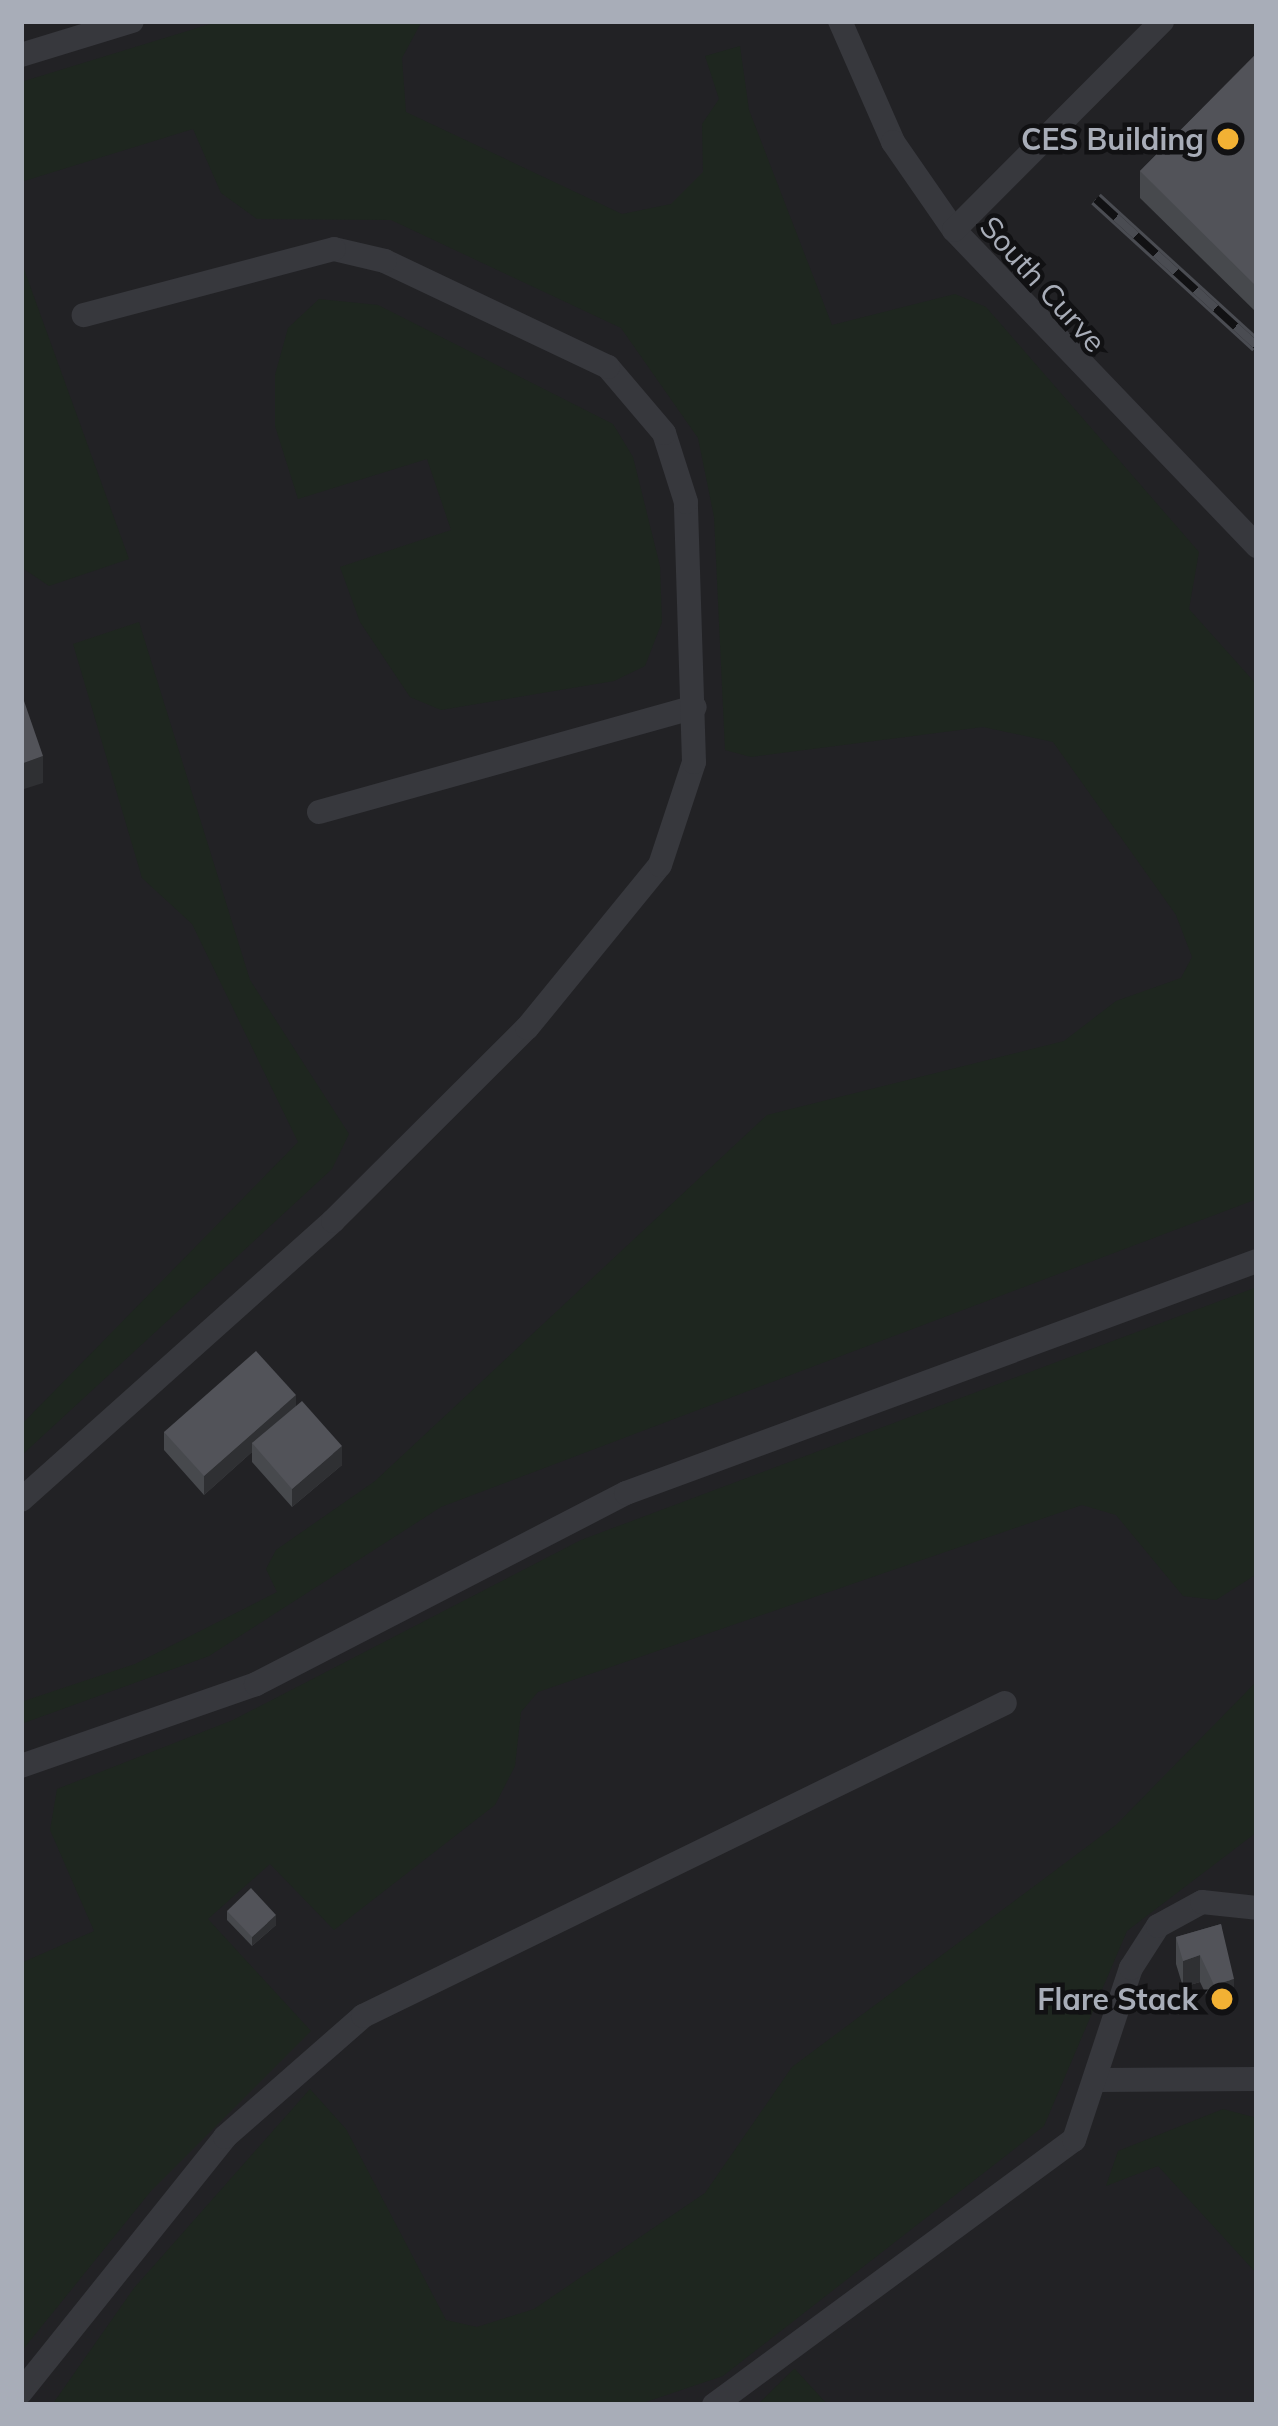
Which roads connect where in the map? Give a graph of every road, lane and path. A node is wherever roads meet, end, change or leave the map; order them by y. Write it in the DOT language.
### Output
graph roads {
  1 [pos="132,21"];
  2 [pos="841,21"];
  3 [pos="1162,21"];
  4 [pos="21,55"];
  5 [pos="954,230"];
  6 [pos="84,315"];
  7 [pos="1257,546"];
  8 [pos="695,707"];
  9 [pos="320,812"];
  10 [pos="1257,1261"];
  11 [pos="21,1500"];
  12 [pos="1006,1702"];
  13 [pos="21,1766"];
  14 [pos="1257,1908"];
  15 [pos="1257,2079"];
  16 [pos="1098,2080"];
  17 [pos="21,2392"];
  18 [pos="714,2405"];
  1 -- 4 [label="lane"];
  2 -- 5 [label="lane, South Curve"];
  3 -- 5 [label="lane"];
  5 -- 7 [label="lane, South Curve"];
  6 -- 8 [label="lane"];
  8 -- 9 [label="lane"];
  8 -- 11 [label="lane"];
  10 -- 13 [label="lane"];
  12 -- 17 [label="lane"];
  14 -- 16 [label="lane"];
  15 -- 16 [label="lane"];
  16 -- 18 [label="lane"];
}
